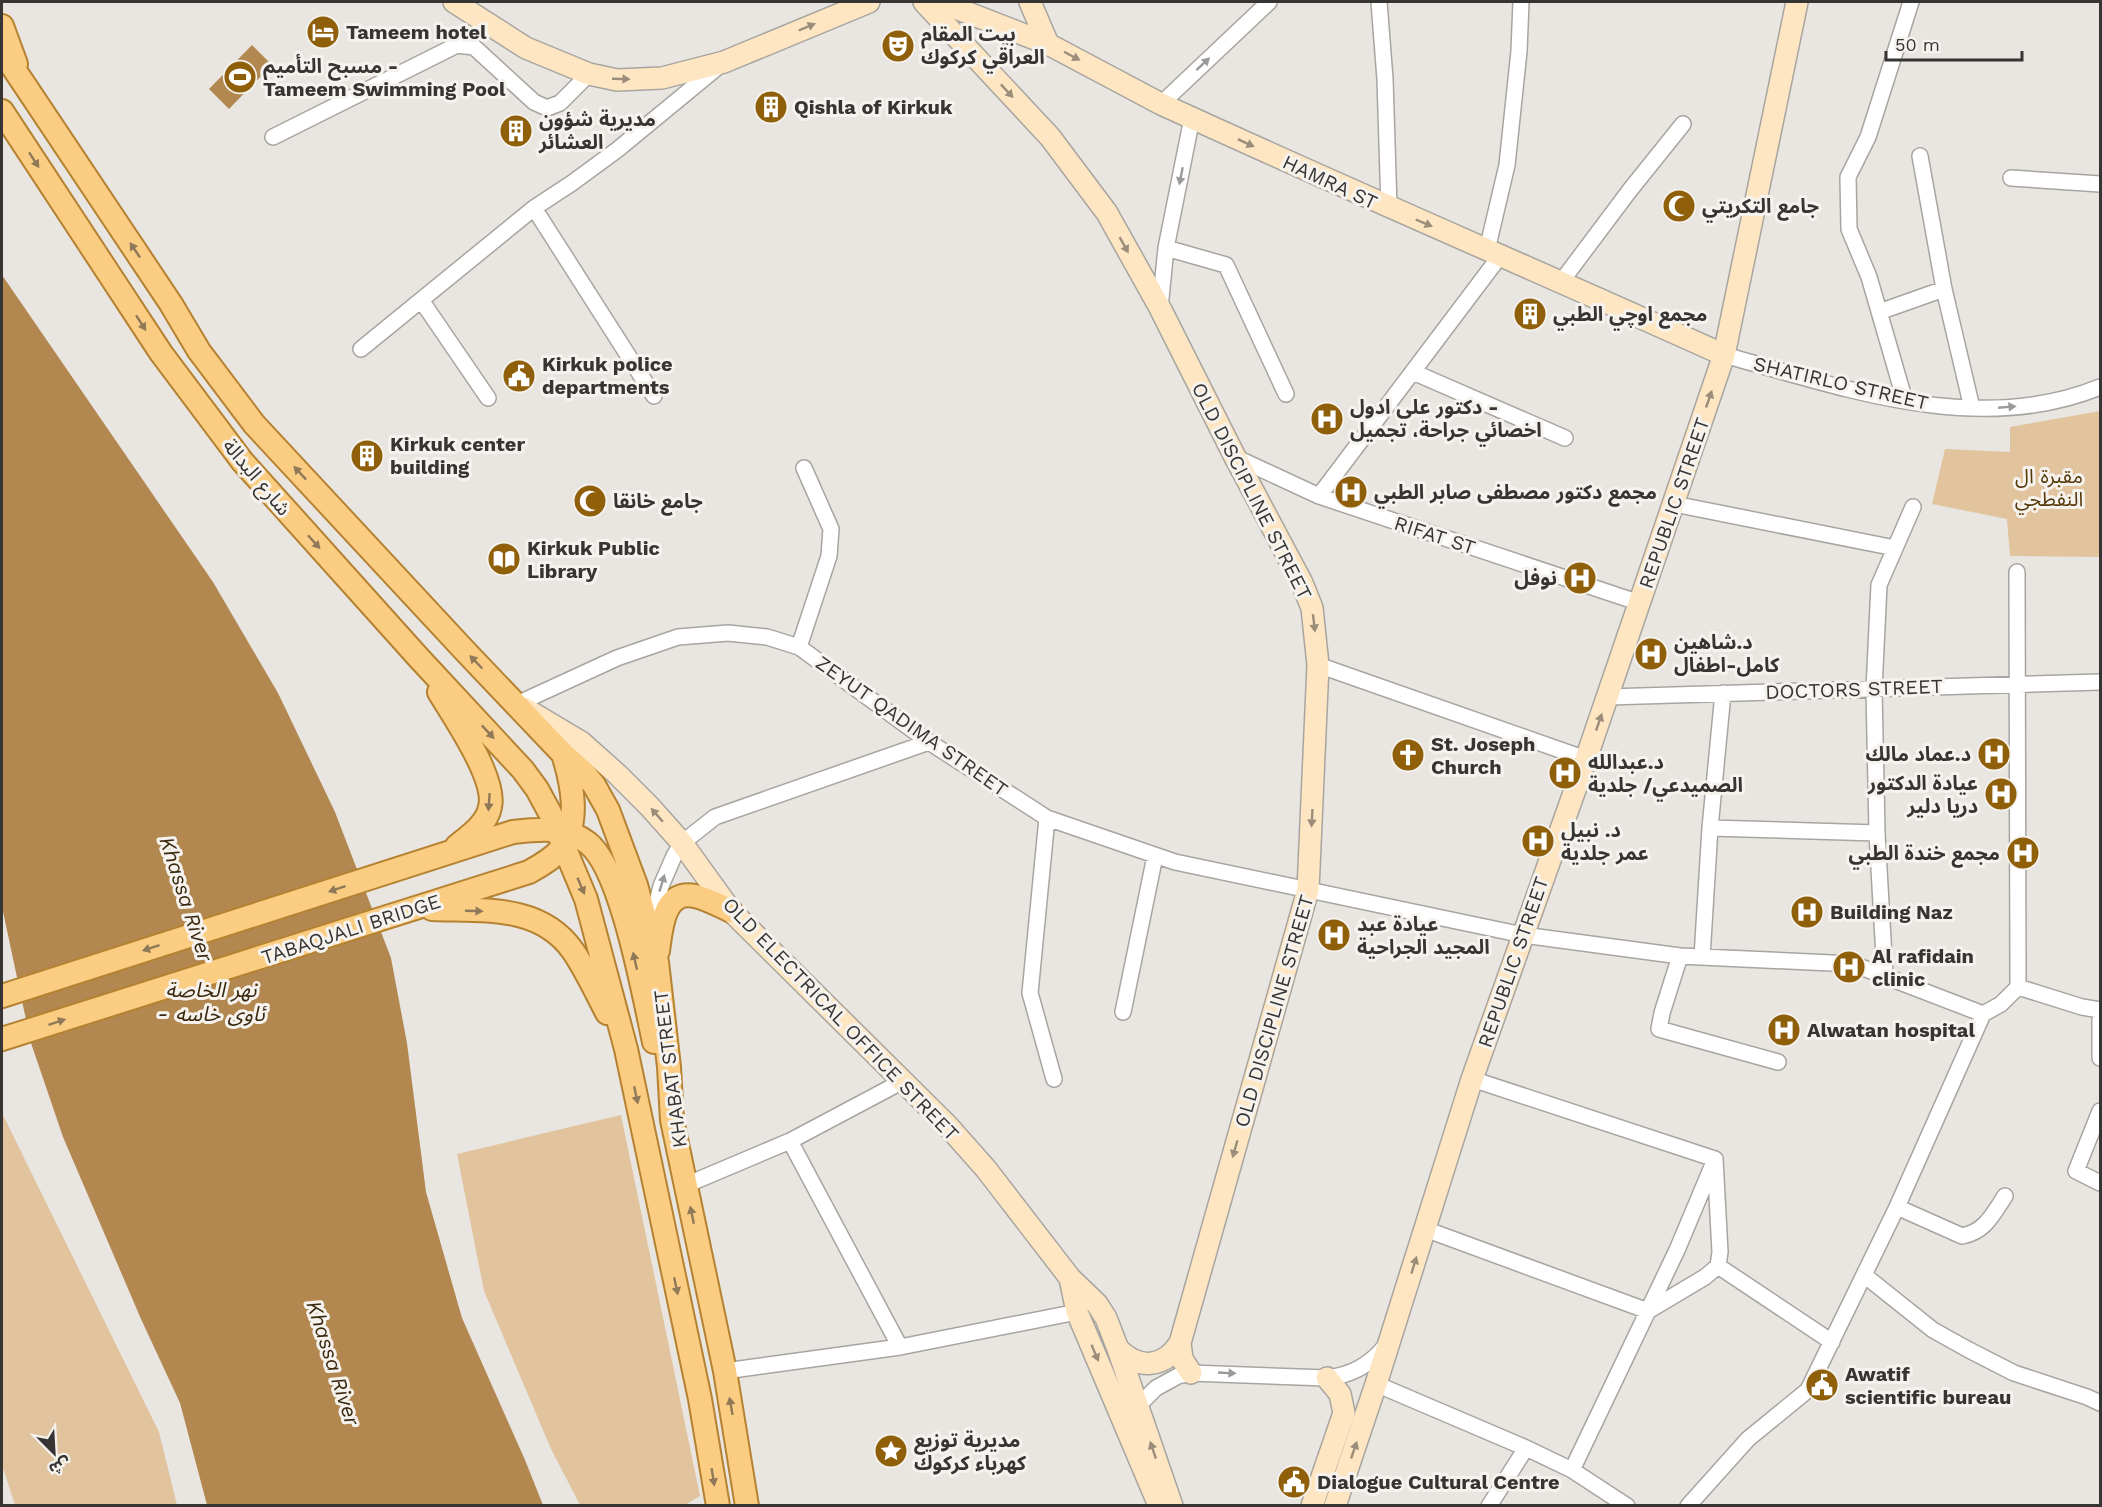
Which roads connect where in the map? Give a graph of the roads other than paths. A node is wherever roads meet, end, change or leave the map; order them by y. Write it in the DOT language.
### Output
graph roads {
  1 [pos="454,2"];
  2 [pos="868,2"];
  3 [pos="924,2"];
  4 [pos="940,2"];
  5 [pos="1030,2"];
  6 [pos="1269,2"];
  7 [pos="1379,2"];
  8 [pos="1521,2"];
  9 [pos="1797,2"];
  10 [pos="1911,2"];
  11 [pos="2,26"];
  12 [pos="1048,44"];
  13 [pos="2,51"];
  14 [pos="724,62"];
  15 [pos="589,74"];
  16 [pos="27,87"];
  17 [pos="1161,104"];
  18 [pos="2,111"];
  19 [pos="1192,118"];
  20 [pos="1683,124"];
  21 [pos="273,137"];
  22 [pos="1920,156"];
  23 [pos="2011,178"];
  24 [pos="2100,184"];
  25 [pos="534,208"];
  26 [pos="1389,208"];
  27 [pos="1166,248"];
  28 [pos="1493,253"];
  29 [pos="1561,282"];
  30 [pos="1944,289"];
  31 [pos="421,300"];
  32 [pos="1160,308"];
  33 [pos="1879,312"];
  34 [pos="361,349"];
  35 [pos="1724,355"];
  36 [pos="1413,372"];
  37 [pos="2100,387"];
  38 [pos="1286,394"];
  39 [pos="654,396"];
  40 [pos="488,398"];
  41 [pos="1905,401"];
  42 [pos="1971,408"];
  43 [pos="1564,438"];
  44 [pos="1234,457"];
  45 [pos="804,468"];
  46 [pos="1319,496"];
  47 [pos="1674,504"];
  48 [pos="1913,507"];
  49 [pos="1895,549"];
  50 [pos="2017,572"];
  51 [pos="1640,603"];
  52 [pos="799,647"];
  53 [pos="418,657"];
  54 [pos="1318,665"];
  55 [pos="2100,682"];
  56 [pos="2017,684"];
  57 [pos="1874,689"];
  58 [pos="1723,693"];
  59 [pos="1608,697"];
  60 [pos="517,704"];
  61 [pos="929,742"];
  62 [pos="563,754"];
  63 [pos="1586,759"];
  64 [pos="1047,818"];
  65 [pos="1710,828"];
  66 [pos="560,830"];
  67 [pos="1876,833"];
  68 [pos="682,843"];
  69 [pos="448,853"];
  70 [pos="1155,856"];
  71 [pos="1308,890"];
  72 [pos="410,910"];
  73 [pos="731,911"];
  74 [pos="1522,935"];
  75 [pos="1680,956"];
  76 [pos="1702,957"];
  77 [pos="657,962"];
  78 [pos="1885,975"];
  79 [pos="2018,987"];
  80 [pos="2,996"];
  81 [pos="2100,1010"];
  82 [pos="1123,1012"];
  83 [pos="1983,1014"];
  84 [pos="2100,1020"];
  85 [pos="2,1040"];
  86 [pos="626,1049"];
  87 [pos="2100,1058"];
  88 [pos="1778,1062"];
  89 [pos="1053,1078"];
  90 [pos="1472,1079"];
  91 [pos="903,1081"];
  92 [pos="2100,1111"];
  93 [pos="672,1120"];
  94 [pos="790,1141"];
  95 [pos="1715,1160"];
  96 [pos="2100,1183"];
  97 [pos="686,1185"];
  98 [pos="2005,1196"];
  99 [pos="1897,1207"];
  100 [pos="1425,1229"];
  101 [pos="1718,1266"];
  102 [pos="1864,1275"];
  103 [pos="1070,1278"];
  104 [pos="1648,1311"];
  105 [pos="1077,1312"];
  106 [pos="1392,1334"];
  107 [pos="1832,1342"];
  108 [pos="1180,1343"];
  109 [pos="900,1347"];
  110 [pos="1118,1349"];
  111 [pos="725,1371"];
  112 [pos="1191,1373"];
  113 [pos="1327,1378"];
  114 [pos="1376,1384"];
  115 [pos="2100,1403"];
  116 [pos="1138,1406"];
  117 [pos="1526,1448"];
  118 [pos="1572,1470"];
  119 [pos="718,1506"];
  120 [pos="747,1506"];
  121 [pos="1159,1506"];
  122 [pos="1172,1506"];
  123 [pos="1312,1506"];
  124 [pos="1335,1506"];
  125 [pos="1489,1506"];
  126 [pos="1627,1506"];
  127 [pos="1688,1506"];
  1 -- 15 [label="street"];
  14 -- 2 [label="street, one-way"];
  3 -- 32 [label="street, OLD DISCIPLINE STREET, one-way"];
  4 -- 12 [label="street, HAMRA ST"];
  5 -- 12 [label="street"];
  17 -- 6 [label="street, one-way"];
  7 -- 26 [label="street"];
  8 -- 28 [label="street"];
  9 -- 35 [label="street, REPUBLIC STREET"];
  10 -- 33 [label="street"];
  11 -- 16 [label="main road"];
  12 -- 17 [label="street, HAMRA ST, one-way"];
  13 -- 16 [label="main road, شارع البدالة"];
  15 -- 14 [label="street, one-way"];
  14 -- 25 [label="street"];
  15 -- 21 [label="street"];
  60 -- 16 [label="main road, شارع البدالة, one-way"];
  17 -- 19 [label="street, HAMRA ST"];
  18 -- 53 [label="main road, شارع البدالة, one-way"];
  19 -- 26 [label="street, HAMRA ST, one-way"];
  19 -- 27 [label="street, one-way"];
  20 -- 29 [label="street"];
  22 -- 30 [label="street"];
  23 -- 24 [label="street"];
  25 -- 31 [label="street"];
  25 -- 39 [label="street"];
  26 -- 28 [label="street, HAMRA ST, one-way"];
  27 -- 32 [label="street"];
  27 -- 38 [label="street"];
  28 -- 29 [label="street, HAMRA ST"];
  28 -- 36 [label="street"];
  29 -- 35 [label="street, HAMRA ST"];
  30 -- 33 [label="street"];
  30 -- 42 [label="street"];
  31 -- 34 [label="street"];
  31 -- 40 [label="street"];
  32 -- 44 [label="street, OLD DISCIPLINE STREET"];
  33 -- 41 [label="street"];
  35 -- 41 [label="street, SHATIRLO STREET"];
  47 -- 35 [label="street, REPUBLIC STREET, one-way"];
  36 -- 43 [label="street"];
  36 -- 46 [label="street"];
  42 -- 37 [label="street, SHATIRLO STREET, one-way"];
  41 -- 42 [label="street, SHATIRLO STREET"];
  44 -- 46 [label="street, RIFAT ST"];
  44 -- 54 [label="street, OLD DISCIPLINE STREET, one-way"];
  45 -- 52 [label="street"];
  46 -- 51 [label="street, RIFAT ST"];
  47 -- 49 [label="street"];
  47 -- 51 [label="street, REPUBLIC STREET"];
  48 -- 49 [label="street"];
  49 -- 57 [label="street"];
  50 -- 56 [label="street"];
  51 -- 59 [label="street, REPUBLIC STREET"];
  52 -- 60 [label="street, ZEYUT QADIMA STREET"];
  52 -- 61 [label="street, ZEYUT QADIMA STREET"];
  53 -- 66 [label="main road, شارع البدالة, one-way"];
  53 -- 69 [label="main road, one-way"];
  54 -- 63 [label="street"];
  54 -- 71 [label="street, OLD DISCIPLINE STREET, one-way"];
  55 -- 56 [label="street, DOCTORS STREET"];
  56 -- 57 [label="street, DOCTORS STREET"];
  56 -- 79 [label="street"];
  57 -- 58 [label="street, DOCTORS STREET"];
  57 -- 67 [label="street"];
  58 -- 59 [label="street, DOCTORS STREET"];
  58 -- 65 [label="street"];
  63 -- 59 [label="street, REPUBLIC STREET, one-way"];
  60 -- 62 [label="main road, KHABAT STREET"];
  68 -- 60 [label="street, OLD ELECTRICAL OFFICE STREET, one-way"];
  61 -- 64 [label="street, ZEYUT QADIMA STREET"];
  61 -- 68 [label="street"];
  62 -- 66 [label="main road"];
  62 -- 77 [label="main road, KHABAT STREET"];
  63 -- 74 [label="street, REPUBLIC STREET"];
  64 -- 70 [label="street, ZEYUT QADIMA STREET"];
  64 -- 89 [label="street"];
  65 -- 67 [label="street"];
  65 -- 76 [label="street"];
  66 -- 69 [label="main road"];
  66 -- 72 [label="main road, TABAQJALI BRIDGE"];
  66 -- 86 [label="main road, KHABAT STREET, one-way"];
  93 -- 66 [label="main road, one-way"];
  67 -- 78 [label="street"];
  68 -- 73 [label="street, OLD ELECTRICAL OFFICE STREET"];
  77 -- 68 [label="street, one-way"];
  69 -- 80 [label="main road, one-way"];
  70 -- 71 [label="street, ZEYUT QADIMA STREET"];
  70 -- 82 [label="street"];
  71 -- 74 [label="street, ZEYUT QADIMA STREET"];
  71 -- 108 [label="street, OLD DISCIPLINE STREET, one-way"];
  85 -- 72 [label="main road, TABAQJALI BRIDGE, one-way"];
  72 -- 86 [label="main road, one-way"];
  73 -- 77 [label="main road"];
  73 -- 91 [label="street, OLD ELECTRICAL OFFICE STREET"];
  74 -- 75 [label="street, ZEYUT QADIMA STREET"];
  74 -- 90 [label="street, REPUBLIC STREET"];
  75 -- 76 [label="street, ZEYUT QADIMA STREET"];
  75 -- 88 [label="street"];
  76 -- 78 [label="street, ZEYUT QADIMA STREET"];
  77 -- 93 [label="main road, KHABAT STREET"];
  78 -- 83 [label="street, ZEYUT QADIMA STREET"];
  79 -- 81 [label="street"];
  79 -- 83 [label="street"];
  83 -- 99 [label="street"];
  84 -- 87 [label="street"];
  86 -- 119 [label="main road, KHABAT STREET, one-way"];
  90 -- 95 [label="street"];
  90 -- 100 [label="street, REPUBLIC STREET"];
  91 -- 94 [label="street"];
  91 -- 103 [label="street, OLD ELECTRICAL OFFICE STREET"];
  92 -- 96 [label="street"];
  93 -- 97 [label="main road, KHABAT STREET"];
  94 -- 97 [label="street"];
  94 -- 109 [label="street"];
  95 -- 101 [label="street"];
  95 -- 104 [label="street"];
  111 -- 97 [label="main road, KHABAT STREET, one-way"];
  98 -- 99 [label="street"];
  99 -- 102 [label="street"];
  100 -- 104 [label="street"];
  106 -- 100 [label="street, REPUBLIC STREET, one-way"];
  101 -- 104 [label="street"];
  101 -- 107 [label="street"];
  102 -- 107 [label="street"];
  102 -- 115 [label="street"];
  103 -- 105 [label="street, OLD ELECTRICAL OFFICE STREET"];
  103 -- 110 [label="street, OLD ELECTRICAL OFFICE STREET"];
  104 -- 118 [label="street"];
  105 -- 109 [label="street"];
  105 -- 121 [label="street, OLD ELECTRICAL OFFICE STREET, one-way"];
  106 -- 113 [label="street"];
  106 -- 114 [label="street, REPUBLIC STREET"];
  107 -- 127 [label="street"];
  108 -- 110 [label="street"];
  108 -- 112 [label="street"];
  109 -- 111 [label="street"];
  110 -- 116 [label="street, OLD ELECTRICAL OFFICE STREET"];
  120 -- 111 [label="main road, KHABAT STREET, one-way"];
  112 -- 113 [label="street, one-way"];
  112 -- 116 [label="street"];
  113 -- 123 [label="street"];
  114 -- 117 [label="street"];
  124 -- 114 [label="street, REPUBLIC STREET, one-way"];
  122 -- 116 [label="street, OLD ELECTRICAL OFFICE STREET, one-way"];
  117 -- 118 [label="street"];
  117 -- 125 [label="street"];
  118 -- 126 [label="street"];
}
